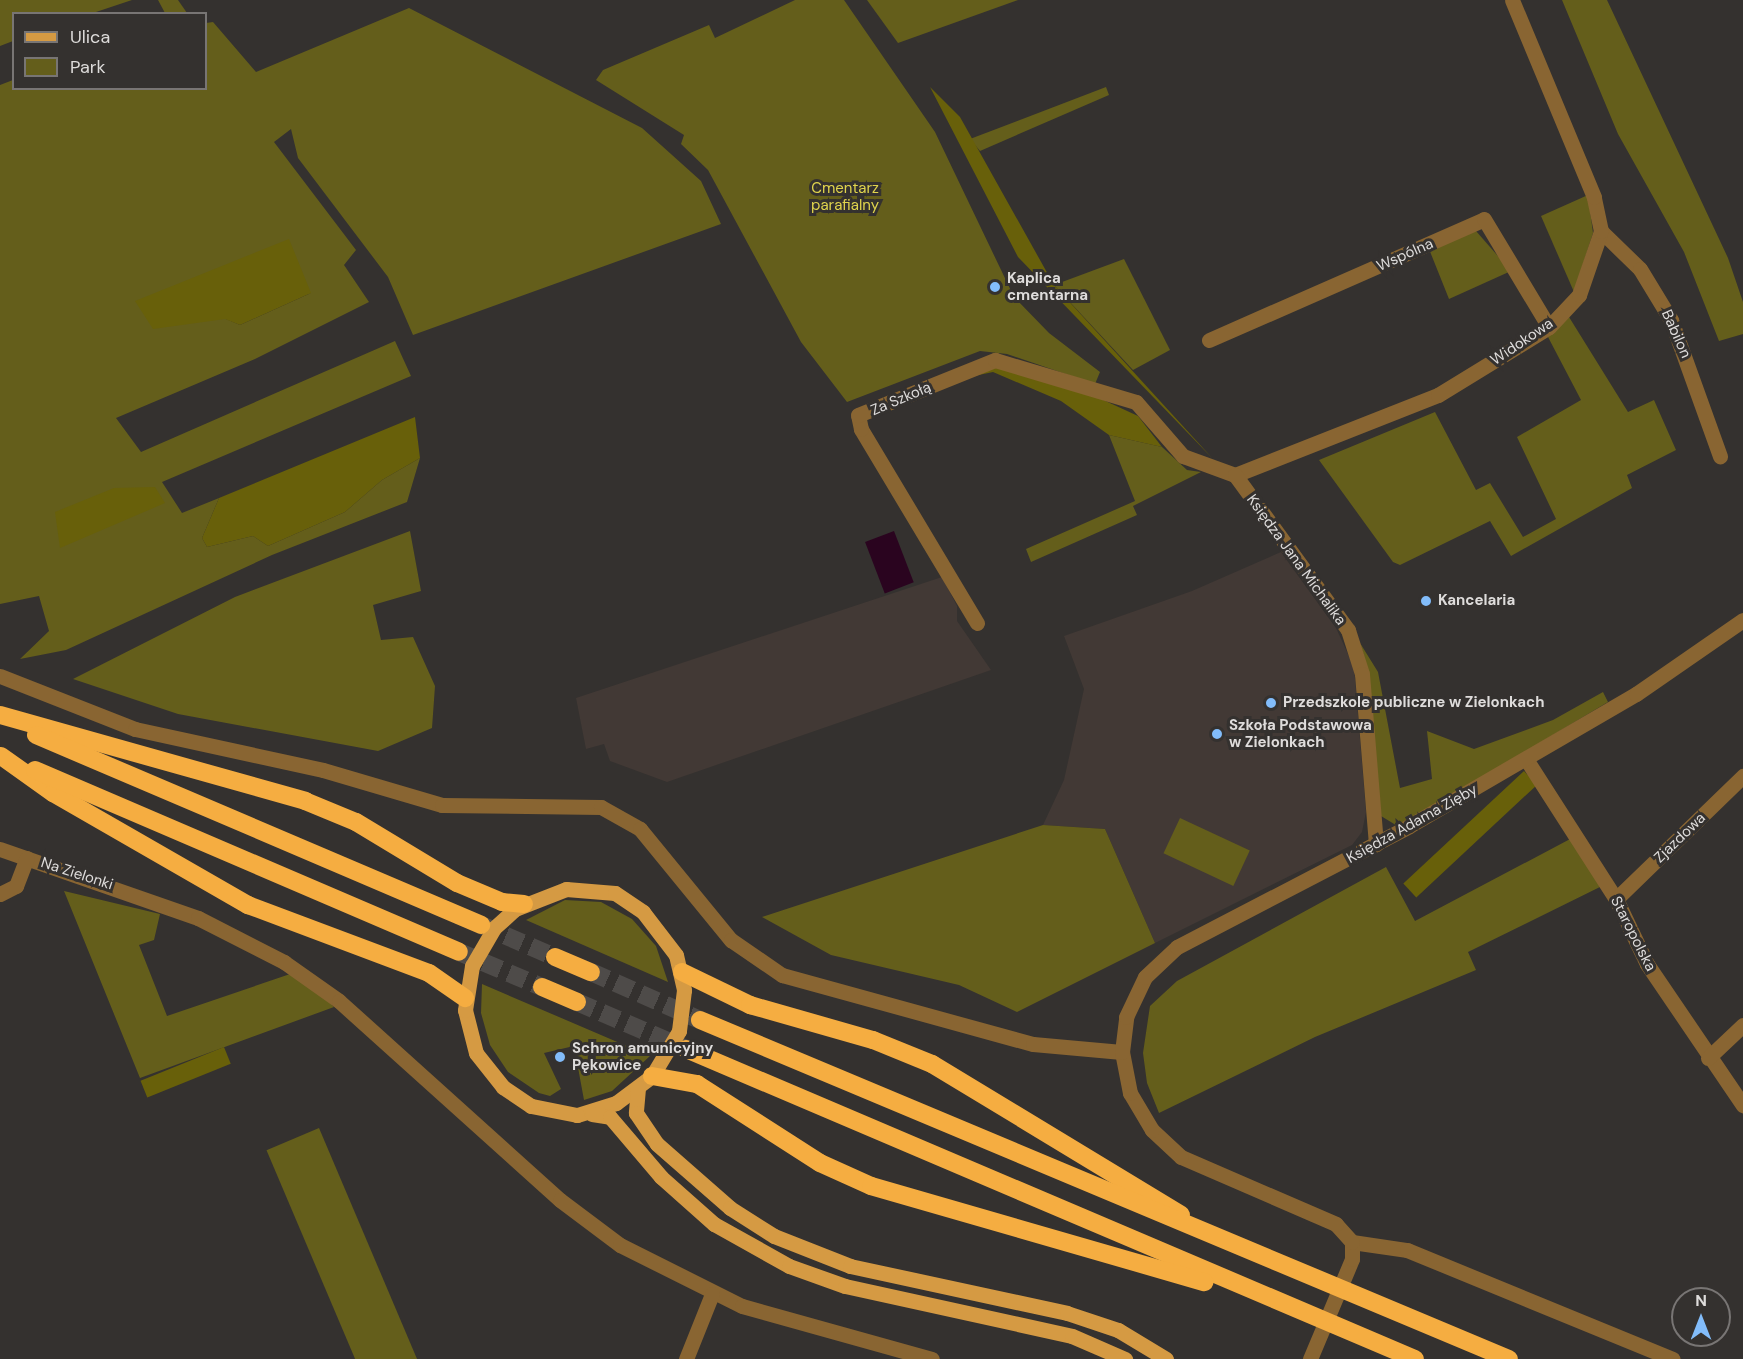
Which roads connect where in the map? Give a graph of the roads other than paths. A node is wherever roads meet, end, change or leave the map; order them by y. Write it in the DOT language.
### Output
graph roads {
  1 [pos="1512,0"];
  2 [pos="1601,231"];
  3 [pos="1550,327"];
  4 [pos="1209,340"];
  5 [pos="1720,456"];
  6 [pos="1235,475"];
  7 [pos="1743,620"];
  8 [pos="978,623"];
  9 [pos="0,676"];
  10 [pos="0,717"];
  11 [pos="0,755"];
  12 [pos="1526,759"];
  13 [pos="1743,776"];
  14 [pos="1376,844"];
  15 [pos="0,849"];
  16 [pos="27,858"];
  17 [pos="0,894"];
  18 [pos="1616,899"];
  19 [pos="524,904"];
  20 [pos="481,925"];
  21 [pos="459,951"];
  22 [pos="555,957"];
  23 [pos="591,972"];
  24 [pos="682,972"];
  25 [pos="542,987"];
  26 [pos="465,998"];
  27 [pos="578,1002"];
  28 [pos="700,1020"];
  29 [pos="1743,1025"];
  30 [pos="686,1049"];
  31 [pos="1122,1052"];
  32 [pos="1708,1058"];
  33 [pos="645,1082"];
  34 [pos="1743,1105"];
  35 [pos="589,1114"];
  36 [pos="1352,1242"];
  37 [pos="1226,1244"];
  38 [pos="712,1294"];
  39 [pos="1290,1308"];
  40 [pos="686,1359"];
  41 [pos="932,1359"];
  42 [pos="1125,1359"];
  43 [pos="1166,1359"];
  44 [pos="1310,1359"];
  45 [pos="1415,1359"];
  46 [pos="1509,1359"];
  47 [pos="1674,1359"];
  1 -- 2 [label="street"];
  2 -- 3 [label="street, Widokowa"];
  2 -- 5 [label="street, Babilon"];
  3 -- 4 [label="street, Wspólna"];
  3 -- 6 [label="street, Widokowa"];
  6 -- 8 [label="street, Za Szkołą"];
  6 -- 14 [label="street, Księdza Jana Michalika"];
  7 -- 12 [label="street, Księdza Adama Zięby"];
  9 -- 31 [label="street"];
  10 -- 19 [label="highway"];
  10 -- 20 [label="highway"];
  11 -- 21 [label="highway"];
  11 -- 26 [label="highway"];
  12 -- 14 [label="street, Księdza Adama Zięby"];
  12 -- 18 [label="street, Staropolska"];
  13 -- 18 [label="street, Zjazdowa"];
  14 -- 31 [label="street, Księdza Adama Zięby"];
  15 -- 16 [label="street, Na Zielonki"];
  16 -- 17 [label="street"];
  16 -- 38 [label="street, Na Zielonki"];
  18 -- 32 [label="street, Staropolska"];
  19 -- 24 [label="main road"];
  19 -- 26 [label="main road"];
  22 -- 23 [label="highway"];
  24 -- 33 [label="main road"];
  24 -- 37 [label="highway"];
  25 -- 27 [label="highway"];
  26 -- 35 [label="main road"];
  28 -- 37 [label="highway"];
  29 -- 32 [label="street"];
  30 -- 39 [label="highway"];
  31 -- 36 [label="street"];
  32 -- 34 [label="street, Staropolska"];
  33 -- 35 [label="main road"];
  33 -- 39 [label="highway"];
  33 -- 43 [label="main road"];
  35 -- 42 [label="main road"];
  36 -- 44 [label="street"];
  36 -- 47 [label="street"];
  37 -- 46 [label="highway"];
  38 -- 40 [label="street"];
  38 -- 41 [label="street, Na Zielonki"];
  39 -- 45 [label="highway"];
}
